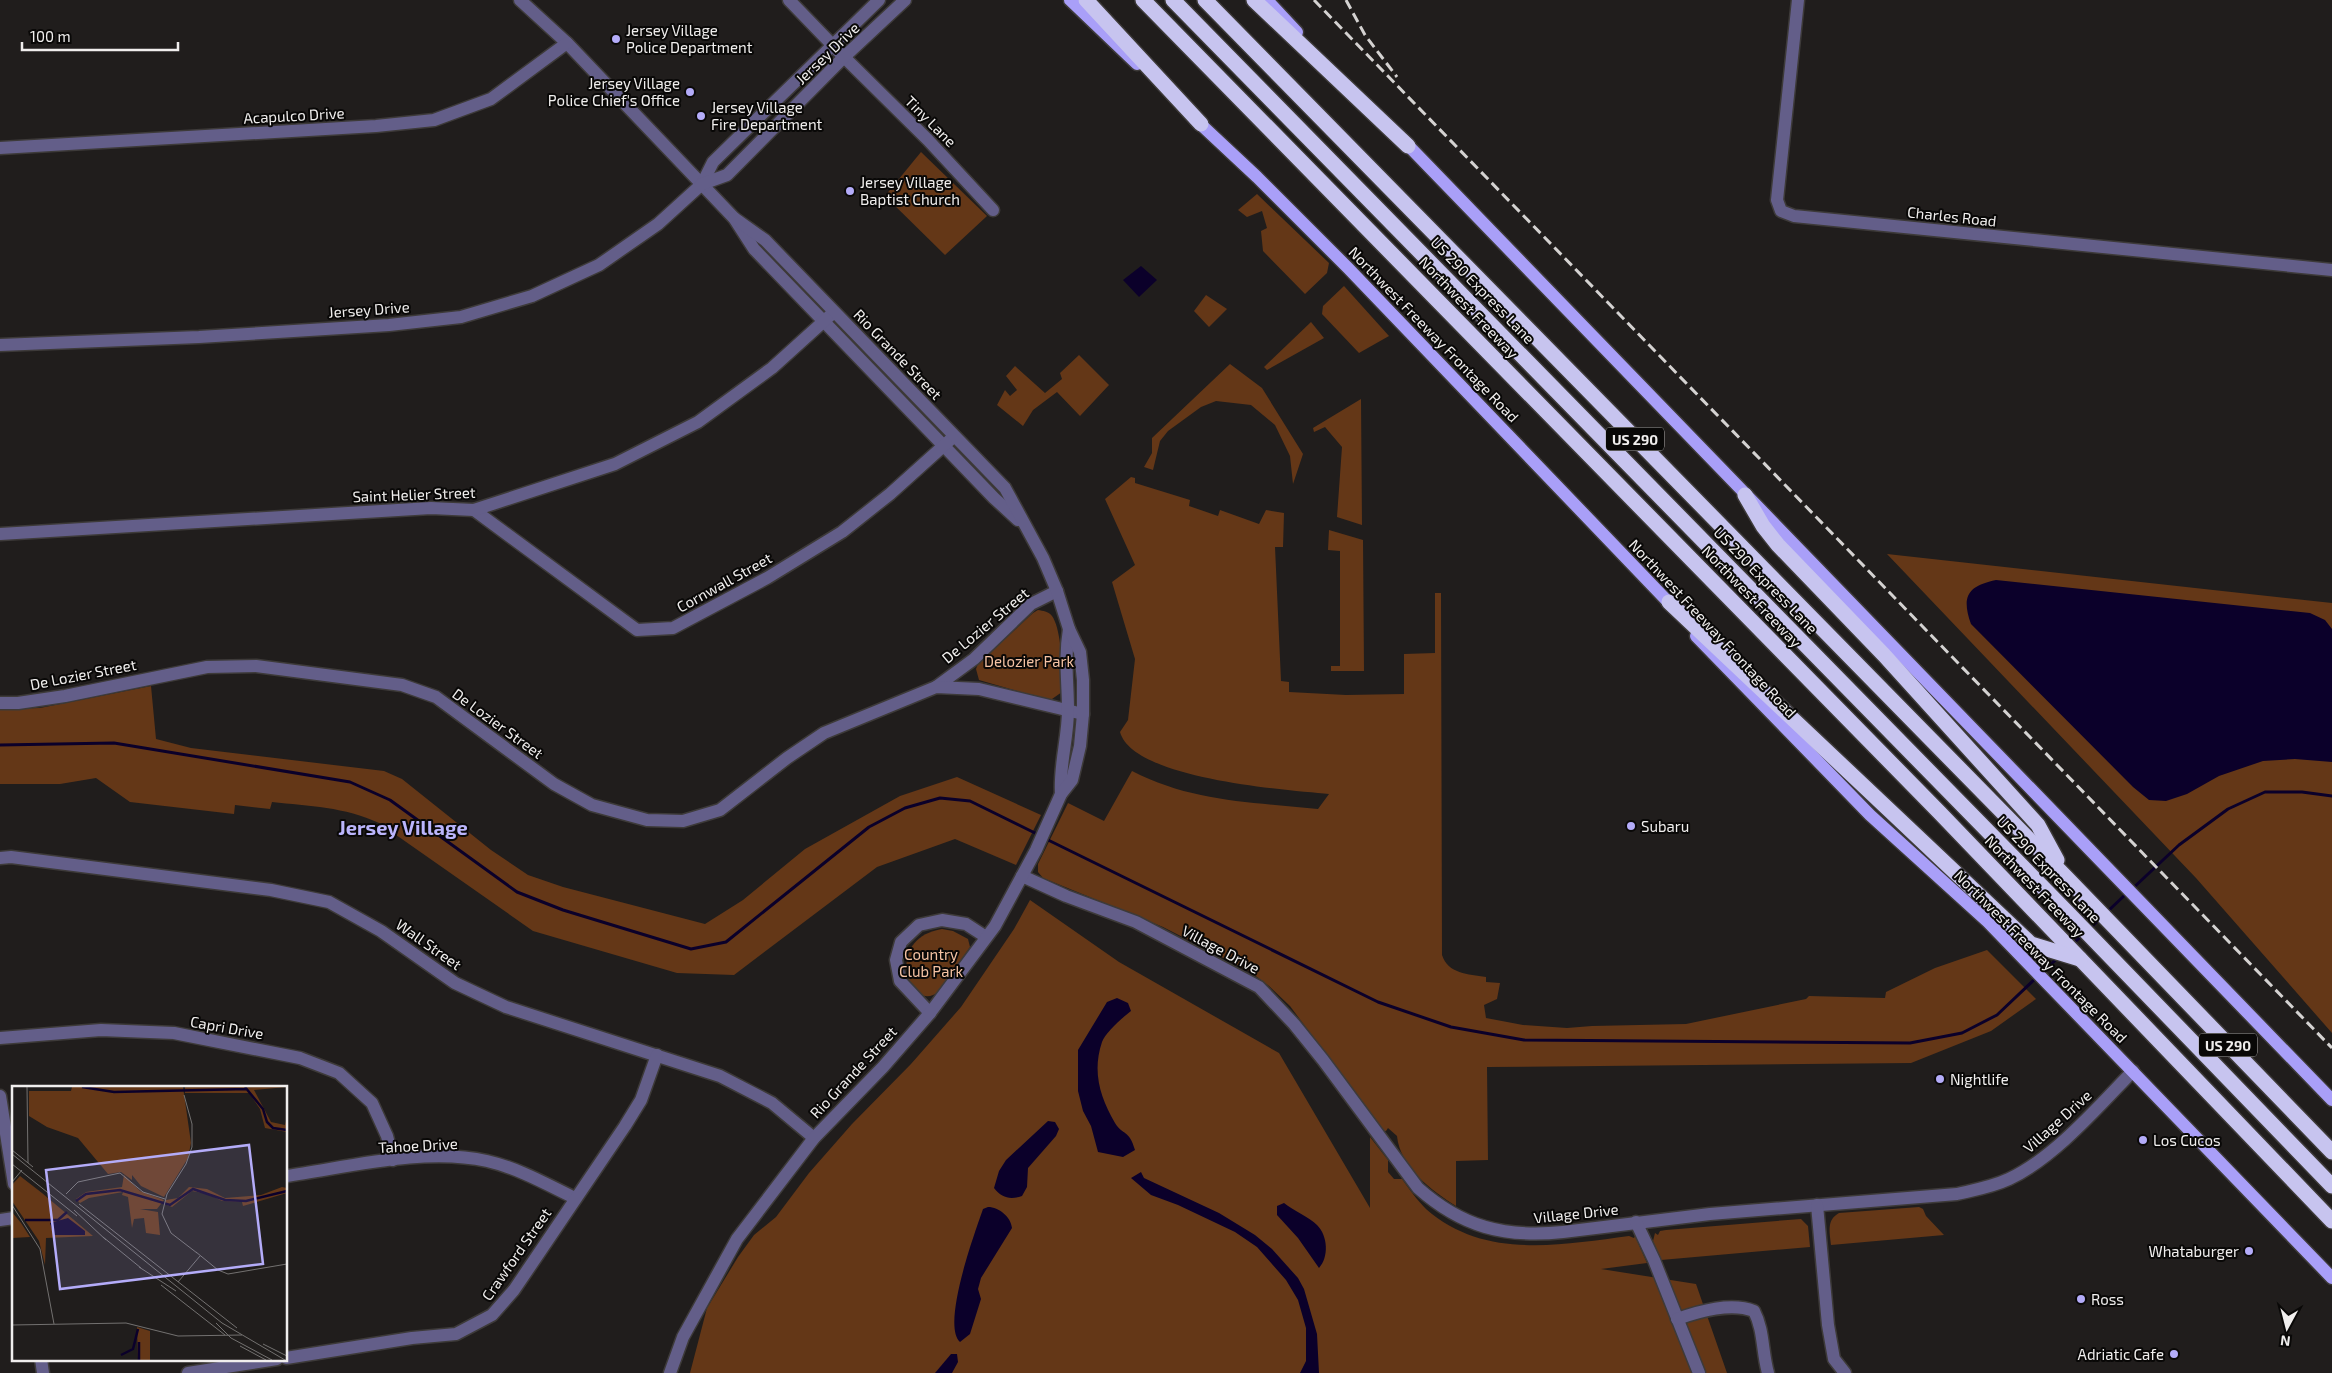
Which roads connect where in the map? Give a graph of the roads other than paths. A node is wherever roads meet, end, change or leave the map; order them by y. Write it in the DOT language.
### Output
graph roads {
  1 [pos="520,0"];
  2 [pos="789,0"];
  3 [pos="879,0"];
  4 [pos="905,0"];
  5 [pos="1070,0"];
  6 [pos="1086,0"];
  7 [pos="1144,0"];
  8 [pos="1173,0"];
  9 [pos="1205,0"];
  10 [pos="1254,0"];
  11 [pos="1267,0"];
  12 [pos="1798,0"];
  13 [pos="567,43"];
  14 [pos="832,46"];
  15 [pos="844,58"];
  16 [pos="1201,124"];
  17 [pos="1408,146"];
  18 [pos="0,148"];
  19 [pos="702,184"];
  20 [pos="993,210"];
  21 [pos="734,218"];
  22 [pos="2332,270"];
  23 [pos="834,312"];
  24 [pos="824,321"];
  25 [pos="0,345"];
  26 [pos="949,440"];
  27 [pos="1745,495"];
  28 [pos="474,510"];
  29 [pos="0,534"];
  30 [pos="1057,591"];
  31 [pos="1669,602"];
  32 [pos="1069,629"];
  33 [pos="936,687"];
  34 [pos="0,703"];
  35 [pos="1068,711"];
  36 [pos="1083,714"];
  37 [pos="1061,794"];
  38 [pos="0,858"];
  39 [pos="1022,876"];
  40 [pos="2066,877"];
  41 [pos="986,937"];
  42 [pos="2086,965"];
  43 [pos="930,1012"];
  44 [pos="0,1038"];
  45 [pos="657,1055"];
  46 [pos="2134,1071"];
  47 [pos="0,1096"];
  48 [pos="2332,1100"];
  49 [pos="814,1138"];
  50 [pos="2332,1152"];
  51 [pos="393,1160"];
  52 [pos="12,1171"];
  53 [pos="288,1176"];
  54 [pos="2332,1186"];
  55 [pos="575,1198"];
  56 [pos="1817,1205"];
  57 [pos="1636,1222"];
  58 [pos="2332,1222"];
  59 [pos="2332,1278"];
  60 [pos="1677,1319"];
  61 [pos="288,1358"];
  62 [pos="41,1360"];
  63 [pos="271,1360"];
  64 [pos="43,1373"];
  65 [pos="188,1373"];
  66 [pos="670,1373"];
  67 [pos="1699,1373"];
  68 [pos="1768,1373"];
  69 [pos="1845,1373"];
  1 -- 13 [label="street, Rio Grande Street"];
  2 -- 14 [label="street, Tiny Lane"];
  3 -- 14 [label="street, Jersey Drive"];
  4 -- 15 [label="street, Jersey Drive"];
  5 -- 16 [label="main road, Northwest Freeway Frontage Road"];
  6 -- 16 [label="highway"];
  7 -- 42 [label="highway, Northwest Freeway / US 290"];
  8 -- 54 [label="highway, US 290 Express Lane"];
  9 -- 40 [label="highway, Northwest Freeway / US 290"];
  10 -- 17 [label="highway"];
  11 -- 17 [label="main road"];
  12 -- 22 [label="street, Charles Road"];
  13 -- 18 [label="street, Acapulco Drive"];
  13 -- 19 [label="street, Rio Grande Street"];
  14 -- 15 [label="street, Tiny Lane"];
  14 -- 19 [label="street, Jersey Drive"];
  15 -- 19 [label="street, Jersey Drive"];
  15 -- 20 [label="street, Tiny Lane"];
  16 -- 31 [label="main road, Northwest Freeway Frontage Road"];
  17 -- 27 [label="main road"];
  19 -- 21 [label="street, Rio Grande Street"];
  19 -- 25 [label="street, Jersey Drive"];
  21 -- 23 [label="street, Rio Grande Street"];
  21 -- 24 [label="street, Rio Grande Street"];
  23 -- 24 [label="street, Saint Helier Street"];
  23 -- 26 [label="street, Rio Grande Street"];
  24 -- 26 [label="street, Rio Grande Street"];
  24 -- 28 [label="street, Saint Helier Street"];
  26 -- 28 [label="street, Cornwall Street"];
  26 -- 30 [label="street, Rio Grande Street"];
  27 -- 40 [label="highway"];
  27 -- 48 [label="main road"];
  28 -- 29 [label="street, Saint Helier Street"];
  30 -- 32 [label="street, Rio Grande Street"];
  30 -- 33 [label="street, De Lozier Street"];
  31 -- 42 [label="highway"];
  31 -- 46 [label="main road, Northwest Freeway Frontage Road"];
  32 -- 35 [label="street, Rio Grande Street"];
  32 -- 36 [label="street, Rio Grande Street"];
  33 -- 34 [label="street, De Lozier Street"];
  33 -- 35 [label="street, De Lozier Street"];
  35 -- 36 [label="street, De Lozier Street"];
  35 -- 37 [label="street, Rio Grande Street"];
  36 -- 37 [label="street, Rio Grande Street"];
  37 -- 39 [label="street, Rio Grande Street"];
  38 -- 45 [label="street, Wall Street"];
  39 -- 41 [label="street, Rio Grande Street"];
  39 -- 57 [label="street, Village Drive"];
  40 -- 50 [label="highway, Northwest Freeway / US 290"];
  41 -- 43 [label="street, Rio Grande Street"];
  41 -- 43 [label="street"];
  42 -- 58 [label="highway, Northwest Freeway / US 290"];
  43 -- 49 [label="street, Rio Grande Street"];
  44 -- 51 [label="street, Capri Drive"];
  45 -- 49 [label="street, Wall Street"];
  45 -- 55 [label="street, Crawford Street"];
  46 -- 56 [label="street, Village Drive"];
  46 -- 59 [label="main road, Northwest Freeway Frontage Road"];
  47 -- 52 [label="street"];
  49 -- 66 [label="street, Rio Grande Street"];
  51 -- 53 [label="street, Tahoe Drive"];
  51 -- 55 [label="street, Tahoe Drive"];
  55 -- 61 [label="street, Crawford Street"];
  56 -- 57 [label="street, Village Drive"];
  56 -- 69 [label="street"];
  57 -- 60 [label="street"];
  60 -- 67 [label="street"];
  60 -- 68 [label="street"];
  62 -- 64 [label="street"];
  63 -- 65 [label="street"];
}
